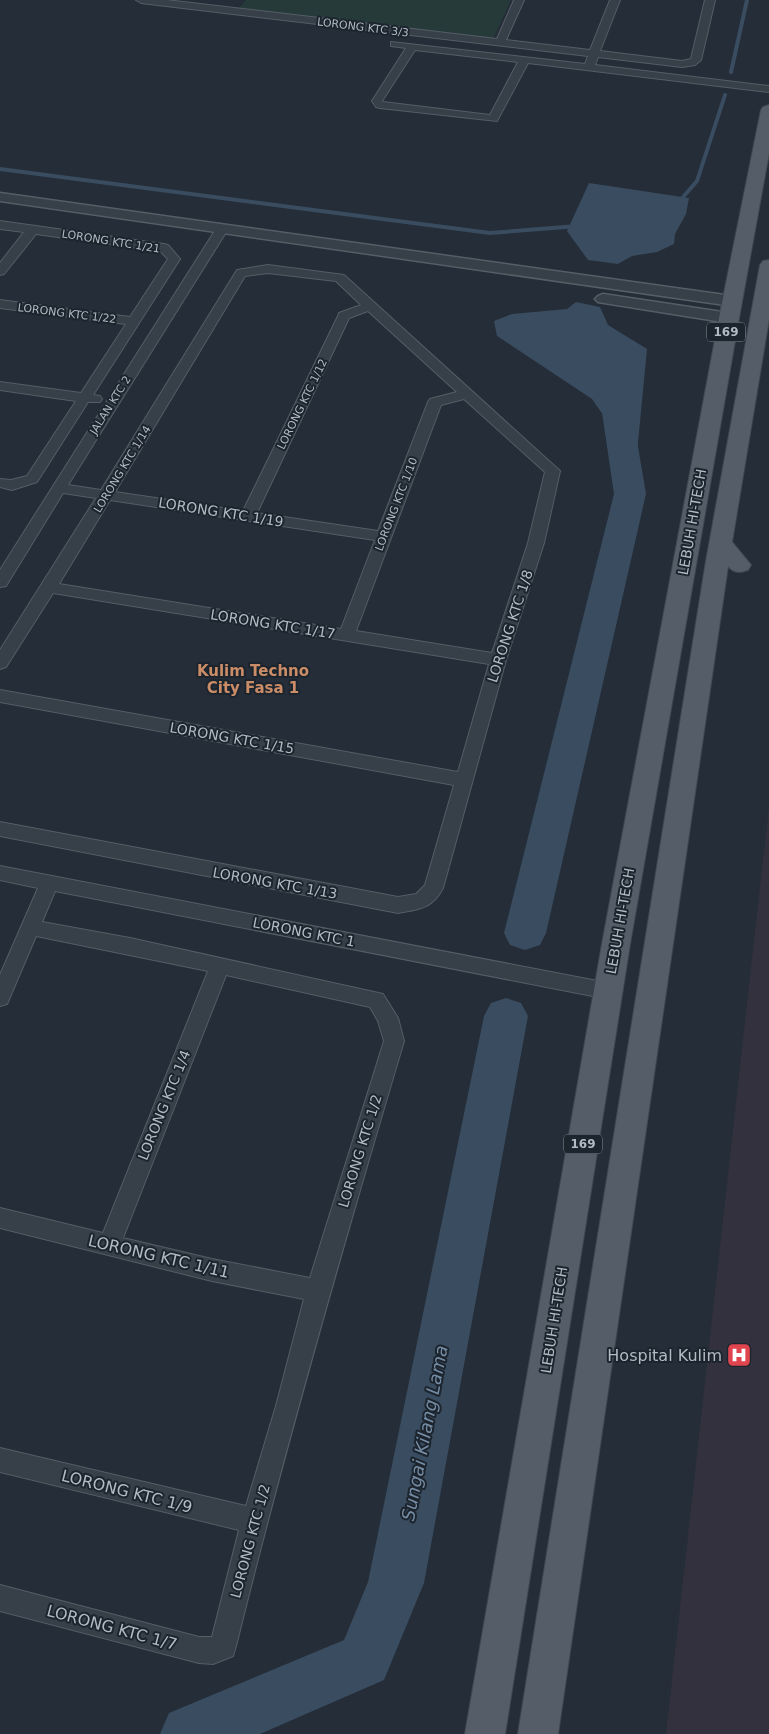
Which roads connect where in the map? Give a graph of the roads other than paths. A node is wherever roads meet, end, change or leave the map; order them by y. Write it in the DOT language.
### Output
graph roads {
  1 [pos="141,0"];
  2 [pos="236,0"];
  3 [pos="519,0"];
  4 [pos="615,0"];
  5 [pos="710,0"];
  6 [pos="227,11"];
  7 [pos="500,43"];
  8 [pos="395,44"];
  9 [pos="412,47"];
  10 [pos="594,54"];
  11 [pos="524,60"];
  12 [pos="696,60"];
  13 [pos="589,67"];
  14 [pos="769,89"];
  15 [pos="769,110"];
  16 [pos="432,112"];
  17 [pos="0,197"];
  18 [pos="0,210"];
  19 [pos="0,225"];
  20 [pos="222,229"];
  21 [pos="33,230"];
  22 [pos="214,242"];
  23 [pos="232,245"];
  24 [pos="769,266"];
  25 [pos="0,271"];
  26 [pos="590,297"];
  27 [pos="0,304"];
  28 [pos="370,306"];
  29 [pos="730,310"];
  30 [pos="134,321"];
  31 [pos="0,386"];
  32 [pos="466,394"];
  33 [pos="84,397"];
  34 [pos="112,402"];
  35 [pos="0,484"];
  36 [pos="58,488"];
  37 [pos="106,495"];
  38 [pos="248,516"];
  39 [pos="384,537"];
  40 [pos="686,555"];
  41 [pos="717,562"];
  42 [pos="0,582"];
  43 [pos="48,588"];
  44 [pos="346,636"];
  45 [pos="498,660"];
  46 [pos="0,663"];
  47 [pos="0,696"];
  48 [pos="464,780"];
  49 [pos="0,830"];
  50 [pos="0,873"];
  51 [pos="49,883"];
  52 [pos="30,927"];
  53 [pos="220,966"];
  54 [pos="608,991"];
  55 [pos="0,998"];
  56 [pos="0,1218"];
  57 [pos="109,1245"];
  58 [pos="318,1291"];
  59 [pos="0,1460"];
  60 [pos="254,1522"];
  61 [pos="0,1598"];
  62 [pos="223,1646"];
  63 [pos="485,1734"];
  64 [pos="538,1734"];
  1 -- 6 [label="street"];
  2 -- 6 [label="street"];
  3 -- 7 [label="street"];
  4 -- 10 [label="street"];
  5 -- 12 [label="street"];
  6 -- 7 [label="street, LORONG KTC 3/3"];
  7 -- 10 [label="street, LORONG KTC 3/3"];
  8 -- 9 [label="street"];
  9 -- 11 [label="street"];
  9 -- 16 [label="street"];
  10 -- 12 [label="street, LORONG KTC 3/3"];
  10 -- 13 [label="street"];
  11 -- 13 [label="street"];
  11 -- 16 [label="street"];
  13 -- 14 [label="street"];
  15 -- 29 [label="main road, LEBUH HI-TECH / 169"];
  17 -- 20 [label="street"];
  18 -- 22 [label="street"];
  19 -- 21 [label="street, LORONG KTC 1/21"];
  20 -- 22 [label="street, JALAN KTC 2"];
  20 -- 29 [label="street"];
  21 -- 25 [label="street"];
  21 -- 30 [label="street, LORONG KTC 1/21"];
  22 -- 23 [label="street"];
  22 -- 34 [label="street, JALAN KTC 2"];
  24 -- 41 [label="main road, 169"];
  26 -- 29 [label="street"];
  27 -- 30 [label="street, LORONG KTC 1/22"];
  28 -- 32 [label="street"];
  28 -- 37 [label="street, LORONG KTC 1/14"];
  28 -- 38 [label="street, LORONG KTC 1/12"];
  29 -- 40 [label="main road, LEBUH HI-TECH / 169"];
  30 -- 33 [label="street, LORONG KTC 1/21"];
  31 -- 33 [label="street"];
  32 -- 39 [label="street, LORONG KTC 1/10"];
  32 -- 45 [label="street, LORONG KTC 1/8"];
  33 -- 34 [label="street"];
  33 -- 35 [label="street, LORONG KTC 1/21"];
  34 -- 36 [label="street, JALAN KTC 2"];
  36 -- 37 [label="street, LORONG KTC 1/19"];
  36 -- 42 [label="street, JALAN KTC 2"];
  37 -- 38 [label="street, LORONG KTC 1/19"];
  37 -- 43 [label="street, LORONG KTC 1/14"];
  38 -- 39 [label="street, LORONG KTC 1/19"];
  39 -- 44 [label="street, LORONG KTC 1/10"];
  40 -- 41 [label="main road"];
  40 -- 54 [label="main road, LEBUH HI-TECH / 169"];
  41 -- 64 [label="main road, 169"];
  43 -- 44 [label="street, LORONG KTC 1/17"];
  43 -- 46 [label="street, LORONG KTC 1/14"];
  44 -- 45 [label="street, LORONG KTC 1/17"];
  45 -- 48 [label="street, LORONG KTC 1/8"];
  47 -- 48 [label="street, LORONG KTC 1/15"];
  48 -- 49 [label="street, LORONG KTC 1/13"];
  50 -- 51 [label="street, LORONG KTC 1"];
  51 -- 52 [label="street"];
  51 -- 54 [label="street, LORONG KTC 1"];
  52 -- 53 [label="street, LORONG KTC 1/2"];
  52 -- 55 [label="street"];
  53 -- 57 [label="street, LORONG KTC 1/4"];
  53 -- 58 [label="street, LORONG KTC 1/2"];
  54 -- 63 [label="main road, LEBUH HI-TECH / 169"];
  56 -- 57 [label="street, LORONG KTC 1/11"];
  57 -- 58 [label="street, LORONG KTC 1/11"];
  58 -- 60 [label="street, LORONG KTC 1/2"];
  59 -- 60 [label="street, LORONG KTC 1/9"];
  60 -- 62 [label="street, LORONG KTC 1/2"];
  61 -- 62 [label="street, LORONG KTC 1/7"];
}
